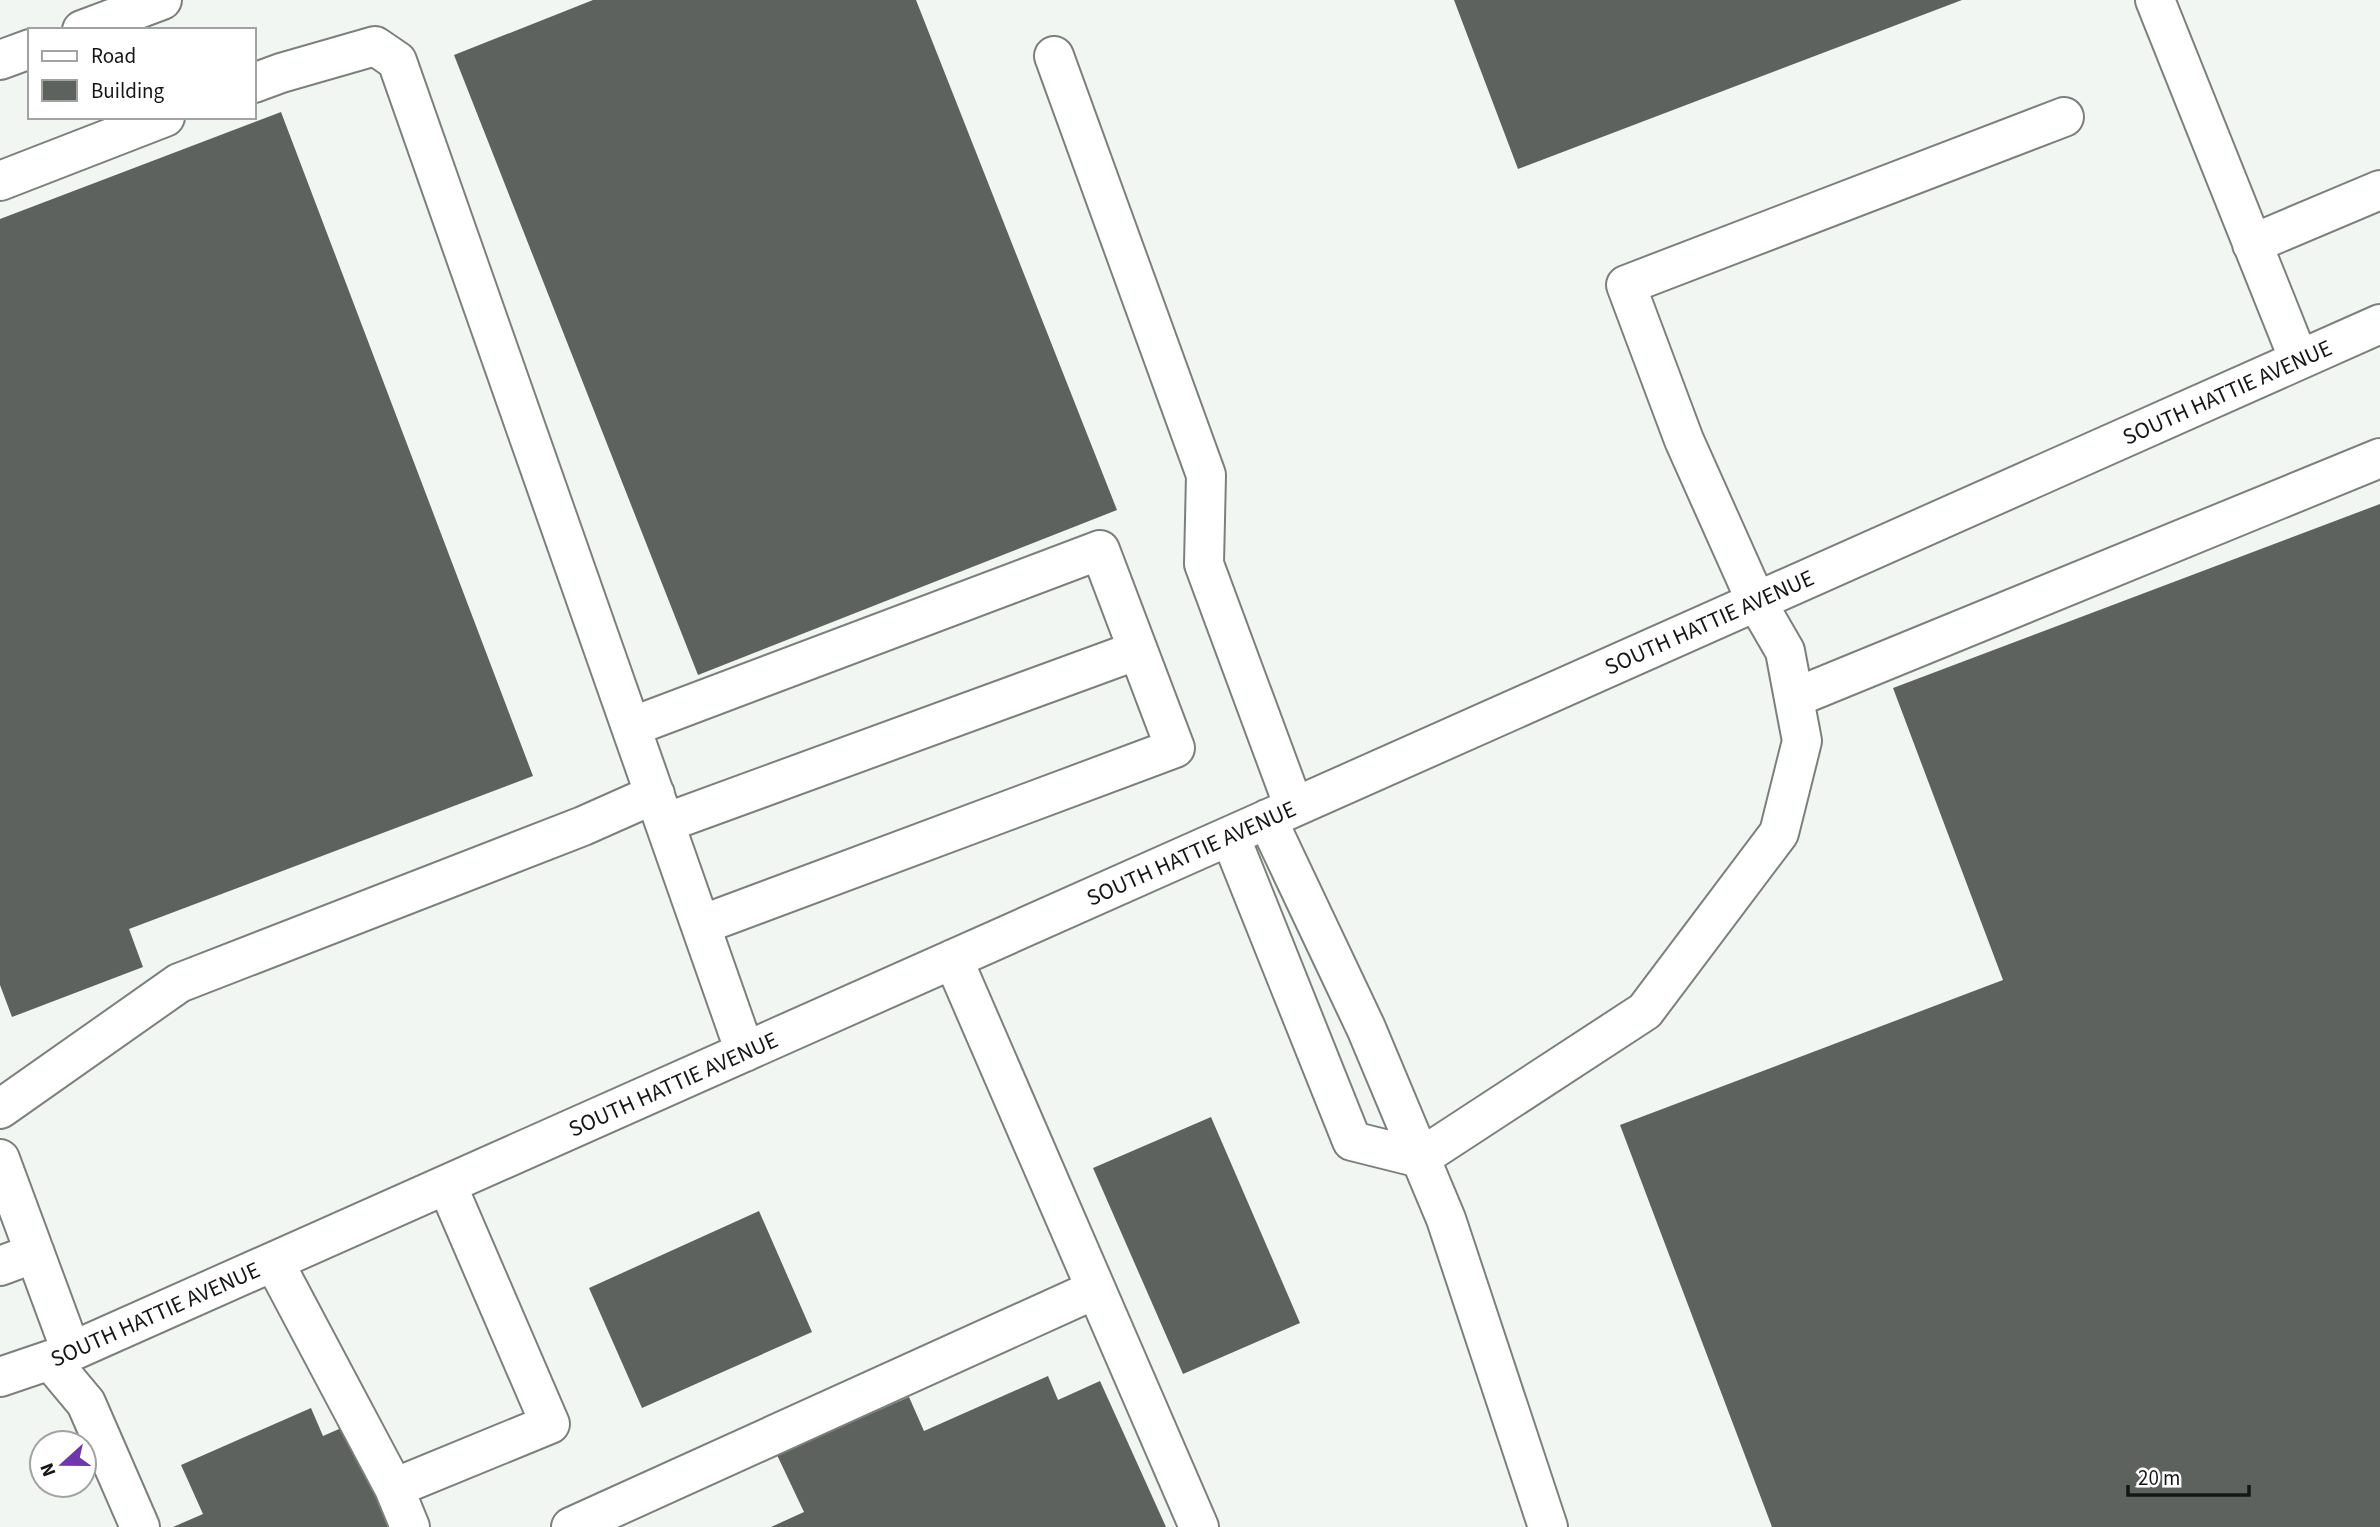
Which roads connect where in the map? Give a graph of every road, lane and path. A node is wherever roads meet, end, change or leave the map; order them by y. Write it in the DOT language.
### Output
graph roads {
  1 [pos="162,0"];
  2 [pos="2155,0"];
  3 [pos="87,28"];
  4 [pos="28,50"];
  5 [pos="1054,56"];
  6 [pos="0,60"];
  7 [pos="256,82"];
  8 [pos="2064,117"];
  9 [pos="160,119"];
  10 [pos="0,181"];
  11 [pos="2380,190"];
  12 [pos="2252,244"];
  13 [pos="2380,324"];
  14 [pos="2299,360"];
  15 [pos="2380,458"];
  16 [pos="1756,601"];
  17 [pos="1138,650"];
  18 [pos="1794,698"];
  19 [pos="631,727"];
  20 [pos="660,809"];
  21 [pos="1280,813"];
  22 [pos="1230,836"];
  23 [pos="701,925"];
  24 [pos="953,959"];
  25 [pos="745,1052"];
  26 [pos="0,1109"];
  27 [pos="1420,1158"];
  28 [pos="0,1159"];
  29 [pos="447,1185"];
  30 [pos="35,1253"];
  31 [pos="274,1262"];
  32 [pos="0,1266"];
  33 [pos="1096,1289"];
  34 [pos="61,1356"];
  35 [pos="0,1377"];
  36 [pos="394,1488"];
  37 [pos="140,1527"];
  38 [pos="410,1527"];
  39 [pos="571,1527"];
  40 [pos="1199,1527"];
  41 [pos="1548,1527"];
  1 -- 3 [label="street"];
  2 -- 12 [label="street"];
  4 -- 6 [label="street"];
  5 -- 21 [label="street"];
  7 -- 19 [label="street"];
  8 -- 16 [label="street"];
  9 -- 10 [label="street"];
  11 -- 12 [label="street"];
  12 -- 14 [label="street"];
  13 -- 14 [label="street, SOUTH HATTIE AVENUE"];
  14 -- 16 [label="street, SOUTH HATTIE AVENUE"];
  15 -- 18 [label="street"];
  16 -- 18 [label="street"];
  16 -- 21 [label="street, SOUTH HATTIE AVENUE"];
  17 -- 19 [label="street"];
  17 -- 20 [label="street"];
  17 -- 23 [label="street"];
  18 -- 27 [label="street"];
  19 -- 20 [label="street"];
  20 -- 23 [label="street"];
  20 -- 26 [label="street"];
  21 -- 22 [label="street, SOUTH HATTIE AVENUE"];
  21 -- 27 [label="street"];
  22 -- 24 [label="street, SOUTH HATTIE AVENUE"];
  22 -- 27 [label="street"];
  23 -- 25 [label="street"];
  24 -- 25 [label="street, SOUTH HATTIE AVENUE"];
  24 -- 33 [label="street"];
  25 -- 29 [label="street, SOUTH HATTIE AVENUE"];
  27 -- 41 [label="street"];
  28 -- 30 [label="street"];
  29 -- 31 [label="street, SOUTH HATTIE AVENUE"];
  29 -- 36 [label="street"];
  30 -- 32 [label="street"];
  30 -- 34 [label="street"];
  31 -- 34 [label="street, SOUTH HATTIE AVENUE"];
  31 -- 36 [label="street"];
  33 -- 39 [label="street"];
  33 -- 40 [label="street"];
  34 -- 35 [label="street, SOUTH HATTIE AVENUE"];
  34 -- 37 [label="street"];
  36 -- 38 [label="street"];
}
